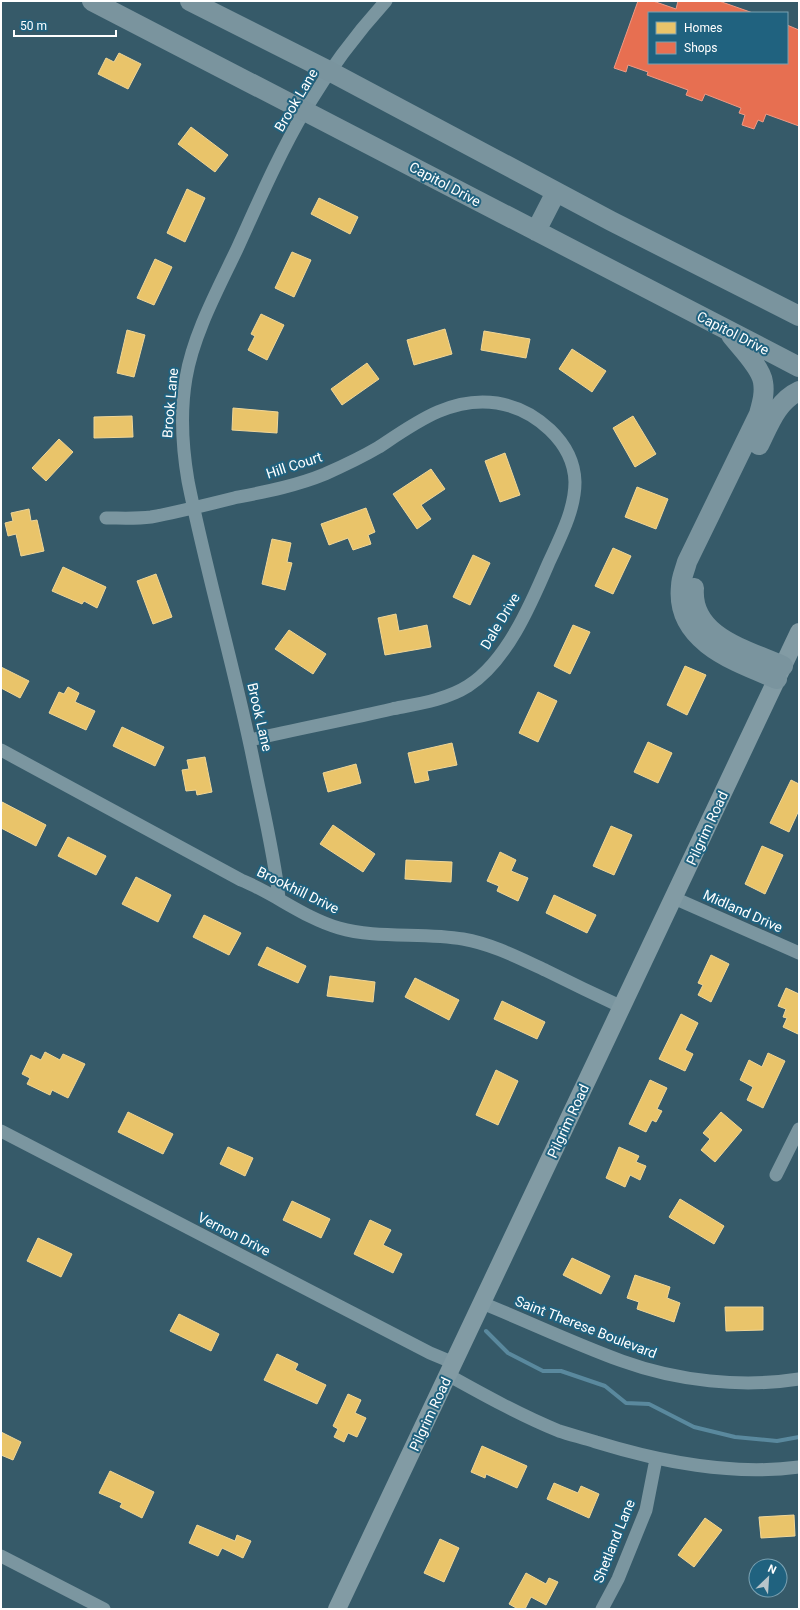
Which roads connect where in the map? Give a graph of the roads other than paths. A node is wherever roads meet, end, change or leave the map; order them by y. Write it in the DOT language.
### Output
graph roads {
  1 [pos="92,1"];
  2 [pos="190,1"];
  3 [pos="386,1"];
  4 [pos="331,72"];
  5 [pos="305,110"];
  6 [pos="556,192"];
  7 [pos="536,231"];
  8 [pos="799,316"];
  9 [pos="727,330"];
  10 [pos="799,367"];
  11 [pos="799,391"];
  12 [pos="478,402"];
  13 [pos="193,507"];
  14 [pos="106,518"];
  15 [pos="799,632"];
  16 [pos="780,672"];
  17 [pos="250,740"];
  18 [pos="1,750"];
  19 [pos="279,898"];
  20 [pos="674,898"];
  21 [pos="799,953"];
  22 [pos="622,1007"];
  23 [pos="799,1129"];
  24 [pos="1,1131"];
  25 [pos="776,1175"];
  26 [pos="482,1303"];
  27 [pos="451,1369"];
  28 [pos="799,1378"];
  29 [pos="656,1459"];
  30 [pos="799,1467"];
  31 [pos="1,1556"];
  32 [pos="104,1609"];
  33 [pos="337,1609"];
  34 [pos="602,1609"];
  1 -- 5 [label="main road, Capitol Drive"];
  2 -- 4 [label="main road"];
  3 -- 4 [label="street, Brook Lane"];
  4 -- 5 [label="street, Brook Lane"];
  4 -- 6 [label="main road"];
  5 -- 7 [label="main road, Capitol Drive"];
  5 -- 13 [label="street, Brook Lane"];
  6 -- 7 [label="main road"];
  6 -- 8 [label="main road"];
  7 -- 9 [label="main road, Capitol Drive"];
  9 -- 10 [label="main road, Capitol Drive"];
  9 -- 16 [label="main road"];
  11 -- 16 [label="main road"];
  12 -- 13 [label="street, Hill Court"];
  12 -- 17 [label="street, Dale Drive"];
  13 -- 14 [label="street, Hill Court"];
  13 -- 17 [label="street, Brook Lane"];
  15 -- 16 [label="main road, Pilgrim Road"];
  16 -- 20 [label="main road, Pilgrim Road"];
  17 -- 19 [label="street, Brook Lane"];
  18 -- 19 [label="street, Brookhill Drive"];
  19 -- 22 [label="street, Brookhill Drive"];
  20 -- 21 [label="street, Midland Drive"];
  20 -- 22 [label="main road, Pilgrim Road"];
  22 -- 26 [label="main road, Pilgrim Road"];
  23 -- 25 [label="street"];
  24 -- 27 [label="street, Vernon Drive"];
  26 -- 27 [label="main road, Pilgrim Road"];
  26 -- 28 [label="street, Saint Therese Boulevard"];
  27 -- 29 [label="street, Vernon Drive"];
  27 -- 33 [label="main road, Pilgrim Road"];
  29 -- 30 [label="street, Vernon Drive"];
  29 -- 34 [label="street, Shetland Lane"];
  31 -- 32 [label="street"];
}
